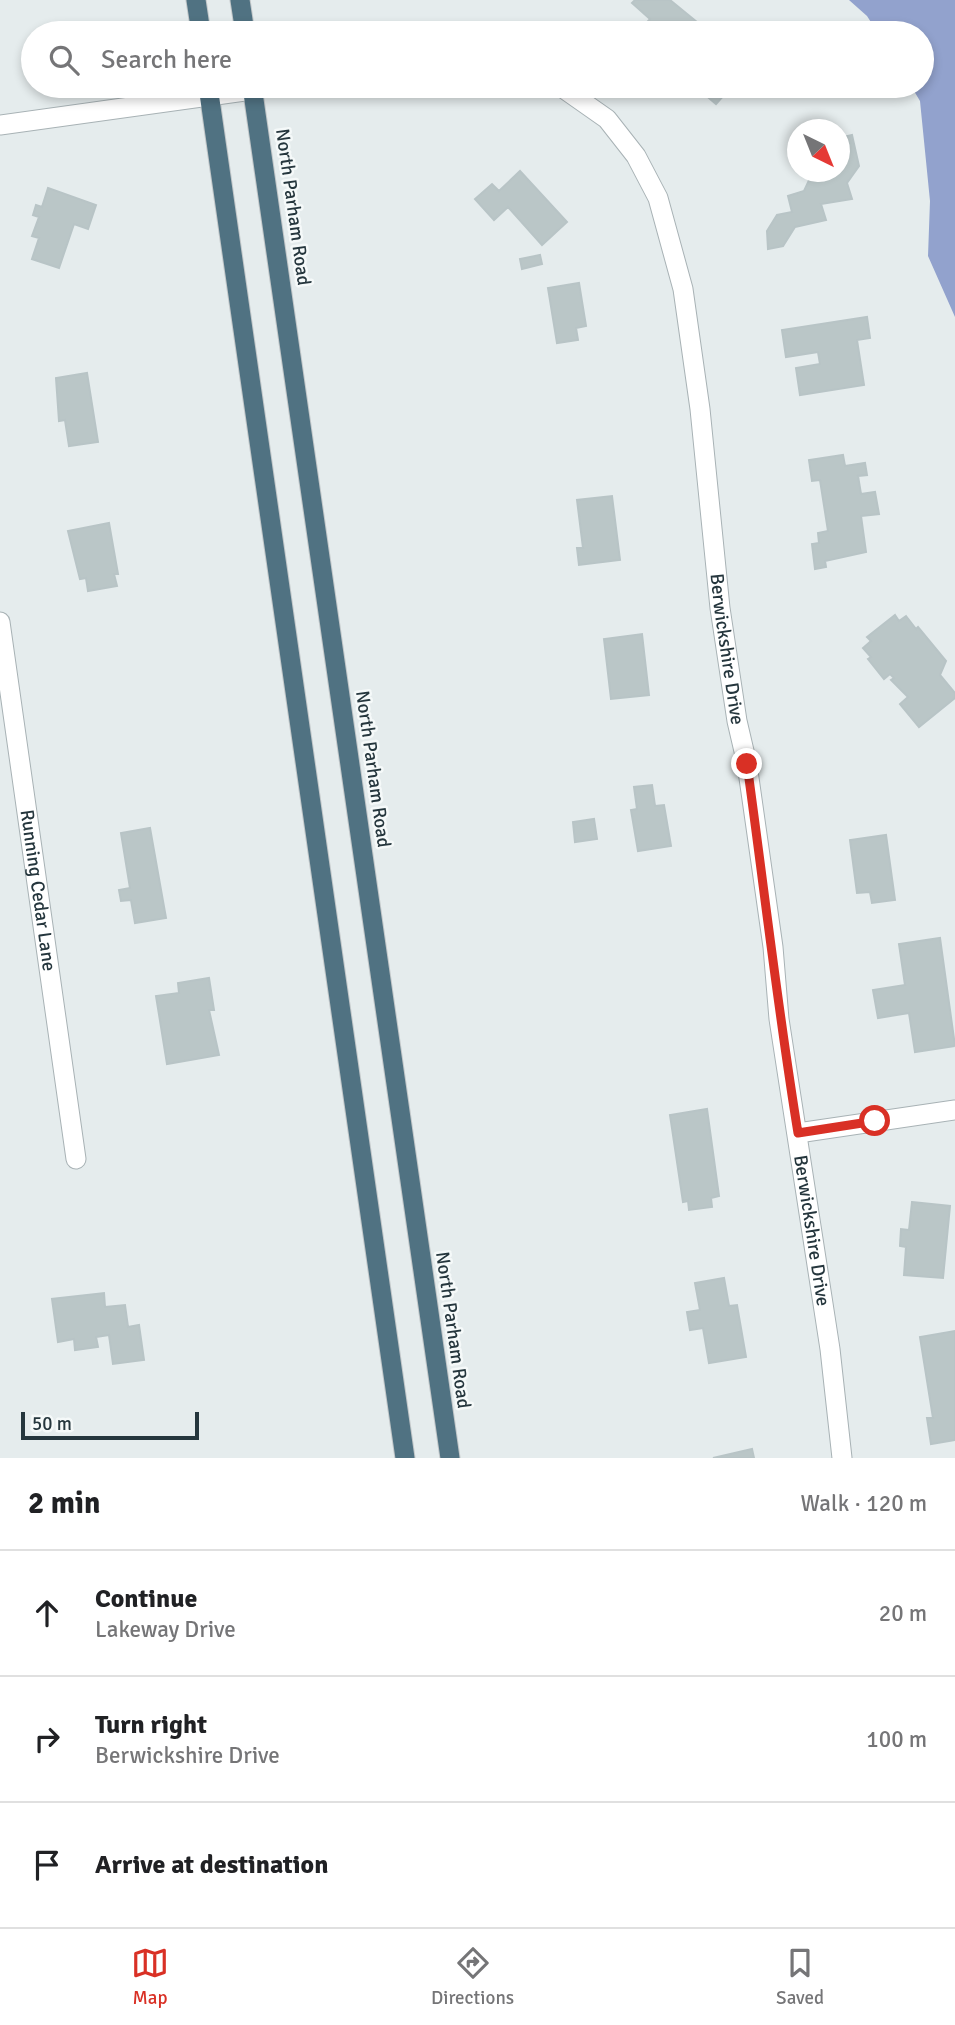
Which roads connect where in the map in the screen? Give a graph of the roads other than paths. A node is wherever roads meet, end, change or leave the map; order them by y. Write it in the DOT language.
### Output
graph roads {
  1 [pos="196,0"];
  2 [pos="240,0"];
  3 [pos="199,21"];
  4 [pos="243,21"];
  5 [pos="166,98"];
  6 [pos="210,98"];
  7 [pos="253,98"];
  8 [pos="577,98"];
  9 [pos="0,125"];
  10 [pos="0,622"];
  11 [pos="955,1110"];
  12 [pos="798,1133"];
  13 [pos="76,1158"];
  14 [pos="405,1458"];
  15 [pos="450,1458"];
  16 [pos="842,1458"];
  1 -- 3 [label="highway"];
  2 -- 4 [label="highway"];
  5 -- 9 [label="street"];
  6 -- 14 [label="highway"];
  7 -- 15 [label="highway, North Parham Road"];
  8 -- 12 [label="street, Berwickshire Drive"];
  10 -- 13 [label="street, Running Cedar Lane"];
  11 -- 12 [label="street"];
  12 -- 16 [label="street, Berwickshire Drive"];
}
